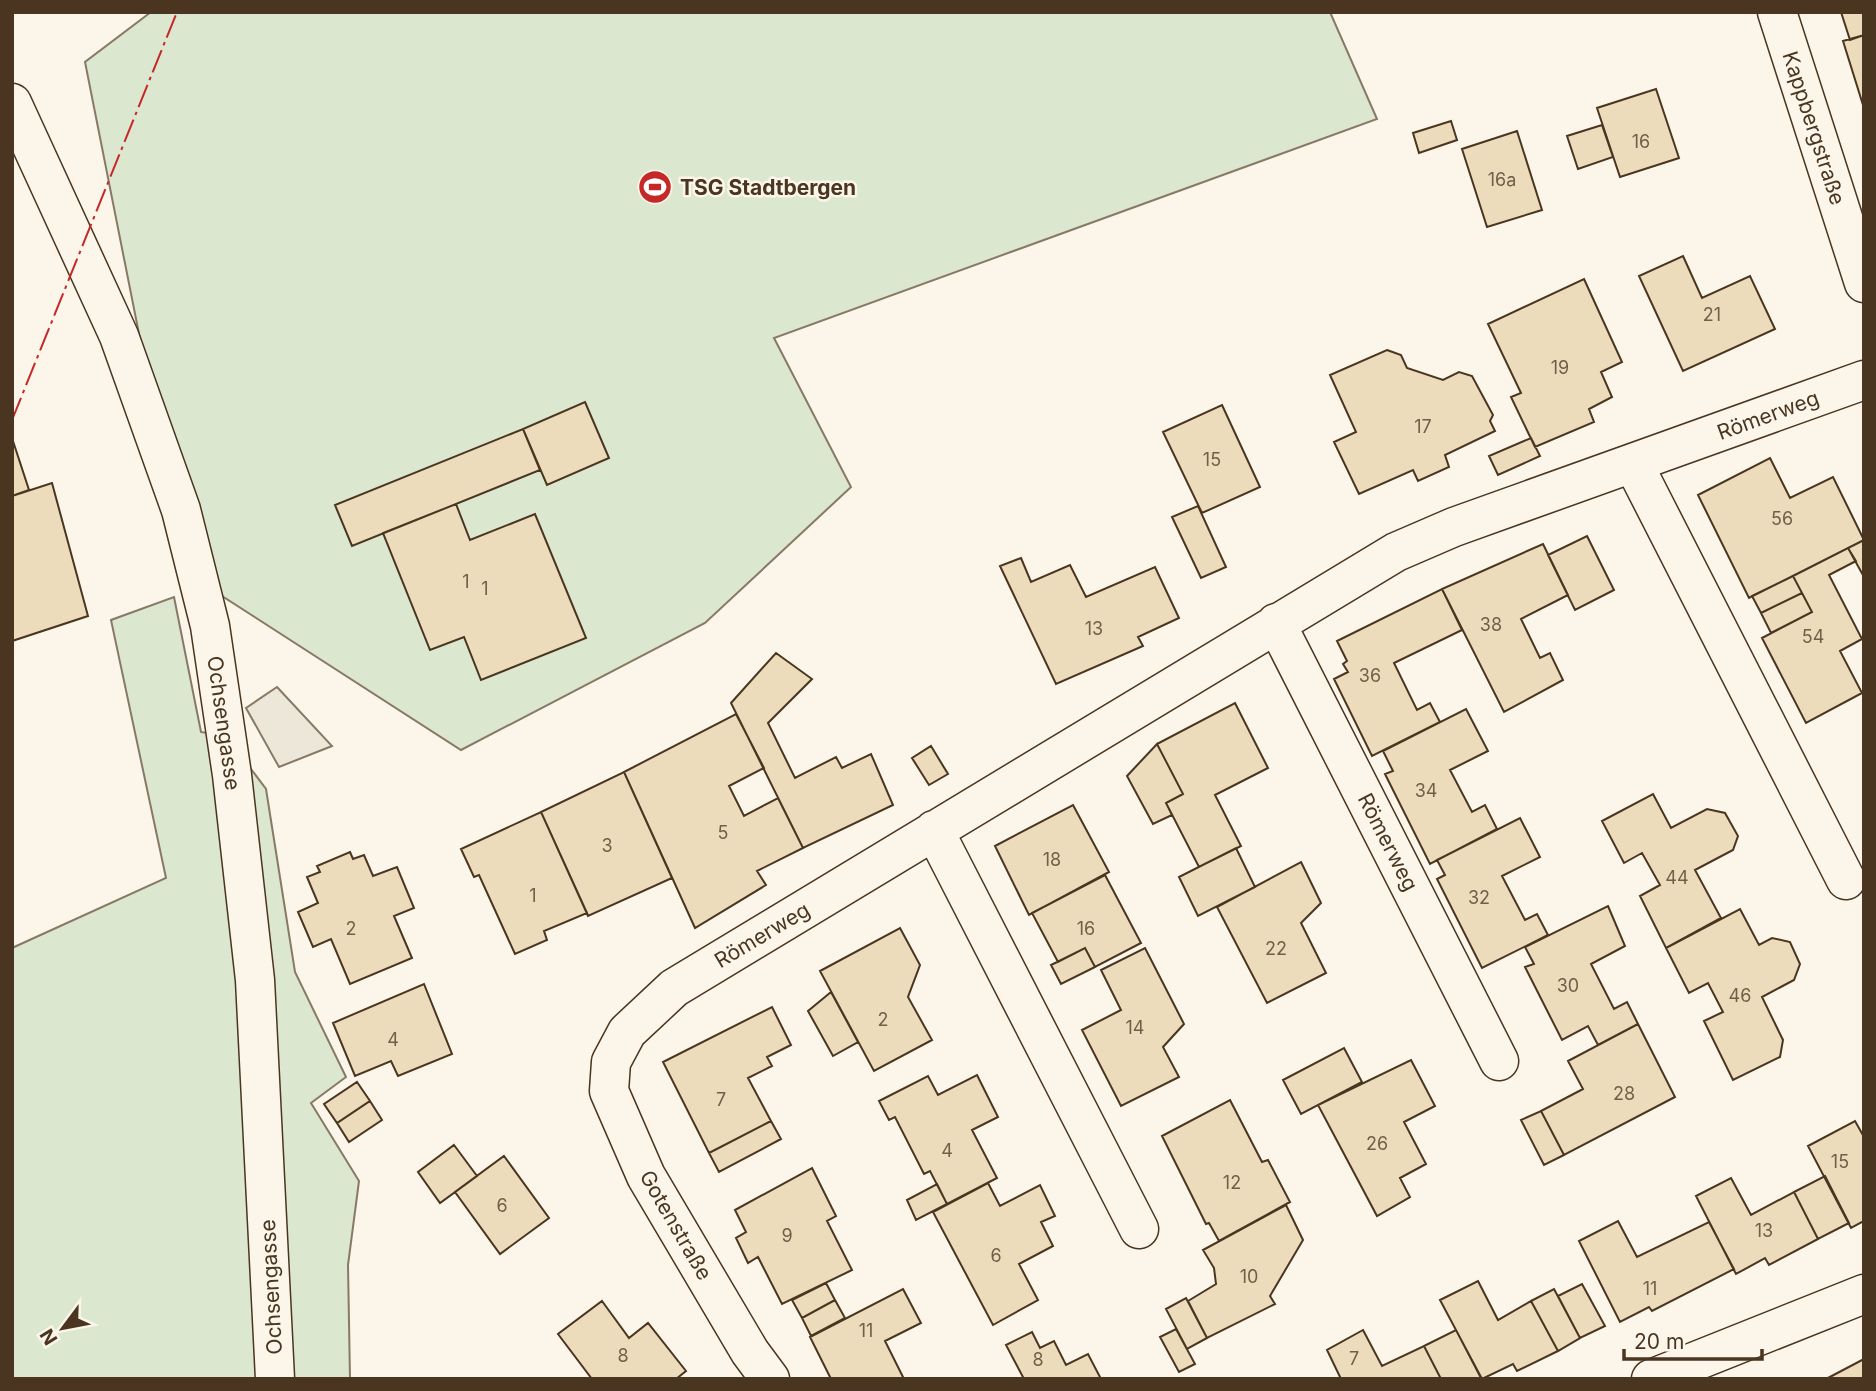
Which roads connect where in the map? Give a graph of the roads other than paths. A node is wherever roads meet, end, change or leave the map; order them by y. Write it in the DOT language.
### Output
graph roads {
  1 [pos="1777,12"];
  2 [pos="12,103"];
  3 [pos="1864,283"];
  4 [pos="1864,380"];
  5 [pos="1633,463"];
  6 [pos="1276,623"];
  7 [pos="934,830"];
  8 [pos="1846,880"];
  9 [pos="1499,1061"];
  10 [pos="611,1062"];
  11 [pos="1139,1229"];
  12 [pos="1864,1294"];
  13 [pos="275,1379"];
  14 [pos="770,1379"];
  15 [pos="1651,1379"];
  1 -- 3 [label="street, Kappbergstraße"];
  2 -- 13 [label="street, Ochsengasse"];
  4 -- 5 [label="street, Römerweg"];
  5 -- 6 [label="street, Römerweg"];
  5 -- 8 [label="street"];
  6 -- 7 [label="street, Römerweg"];
  6 -- 9 [label="street, Römerweg"];
  7 -- 10 [label="street, Römerweg"];
  7 -- 11 [label="street"];
  10 -- 14 [label="street, Gotenstraße"];
  12 -- 15 [label="street"];
}
